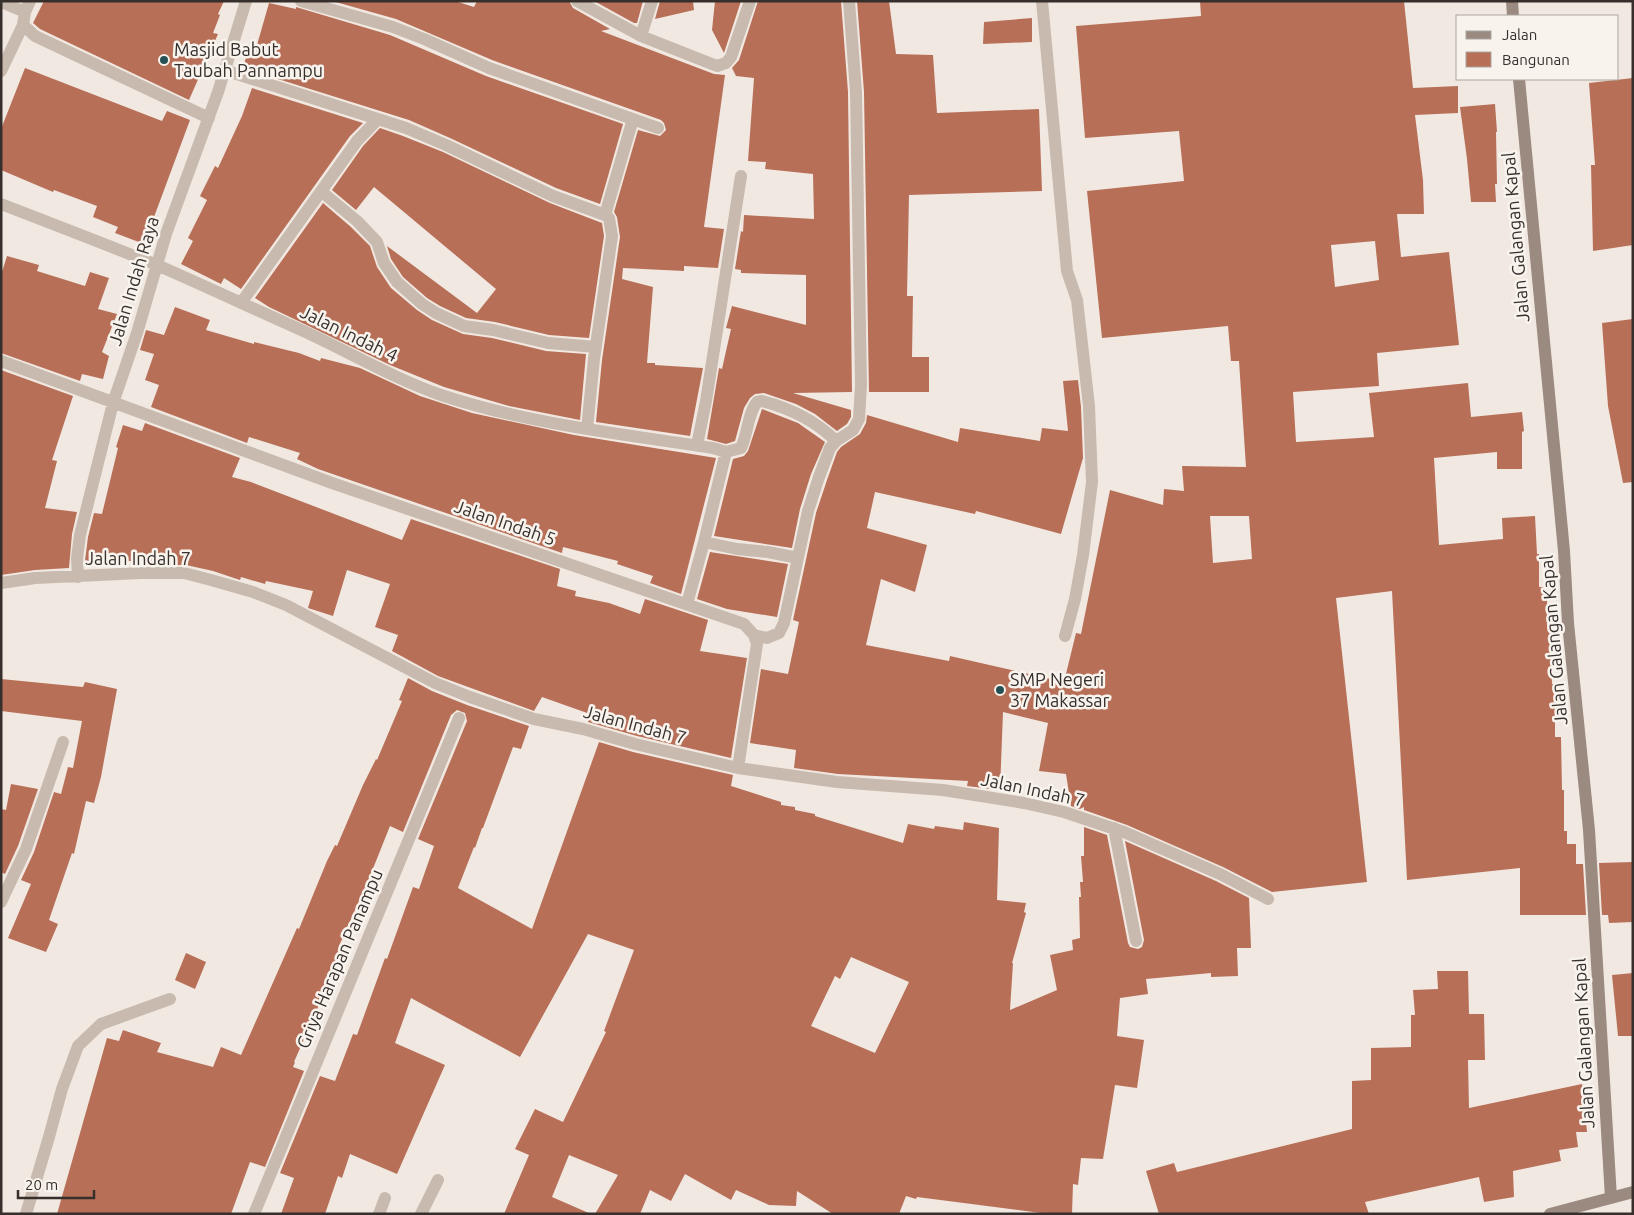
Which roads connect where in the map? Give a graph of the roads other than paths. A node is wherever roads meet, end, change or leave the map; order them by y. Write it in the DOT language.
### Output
graph roads {
  1 [pos="246,1"];
  2 [pos="301,1"];
  3 [pos="577,1"];
  4 [pos="652,1"];
  5 [pos="750,1"];
  6 [pos="849,1"];
  7 [pos="1042,1"];
  8 [pos="1512,1"];
  9 [pos="1,2"];
  10 [pos="28,6"];
  11 [pos="1514,15"];
  12 [pos="23,26"];
  13 [pos="641,36"];
  14 [pos="224,70"];
  15 [pos="1,71"];
  16 [pos="1519,80"];
  17 [pos="209,118"];
  18 [pos="378,119"];
  19 [pos="633,119"];
  20 [pos="658,128"];
  21 [pos="741,176"];
  22 [pos="322,192"];
  23 [pos="1,204"];
  24 [pos="605,215"];
  25 [pos="157,266"];
  26 [pos="241,303"];
  27 [pos="596,347"];
  28 [pos="1,361"];
  29 [pos="114,403"];
  30 [pos="588,429"];
  31 [pos="836,441"];
  32 [pos="697,445"];
  33 [pos="726,452"];
  34 [pos="704,542"];
  35 [pos="798,558"];
  36 [pos="78,577"];
  37 [pos="1,583"];
  38 [pos="687,604"];
  39 [pos="754,635"];
  40 [pos="1065,636"];
  41 [pos="459,718"];
  42 [pos="62,742"];
  43 [pos="738,768"];
  44 [pos="1114,828"];
  45 [pos="1268,899"];
  46 [pos="1,902"];
  47 [pos="1136,941"];
  48 [pos="170,999"];
  49 [pos="438,1180"];
  50 [pos="1633,1192"];
  51 [pos="385,1198"];
  52 [pos="1611,1198"];
  53 [pos="26,1214"];
  54 [pos="254,1214"];
  55 [pos="379,1214"];
  56 [pos="421,1214"];
  57 [pos="1550,1214"];
  1 -- 14 [label="street, Jalan Indah Raya"];
  2 -- 19 [label="street"];
  3 -- 13 [label="street"];
  4 -- 13 [label="street"];
  5 -- 13 [label="street"];
  6 -- 31 [label="street"];
  7 -- 40 [label="street"];
  8 -- 11 [label="main road"];
  9 -- 10 [label="street"];
  10 -- 12 [label="street"];
  12 -- 15 [label="street"];
  12 -- 17 [label="street"];
  14 -- 17 [label="street, Jalan Indah Raya"];
  14 -- 18 [label="street"];
  16 -- 52 [label="main road, Jalan Galangan Kapal"];
  17 -- 25 [label="street, Jalan Indah Raya"];
  18 -- 22 [label="street"];
  18 -- 24 [label="street"];
  19 -- 20 [label="street"];
  19 -- 24 [label="street"];
  21 -- 32 [label="street"];
  22 -- 26 [label="street"];
  22 -- 27 [label="street"];
  23 -- 25 [label="street, Jalan Indah 4"];
  24 -- 27 [label="street"];
  25 -- 26 [label="street, Jalan Indah 4"];
  25 -- 29 [label="street, Jalan Indah Raya"];
  26 -- 30 [label="street, Jalan Indah 4"];
  27 -- 30 [label="street"];
  28 -- 29 [label="street, Jalan Indah 5"];
  29 -- 36 [label="street, Jalan Indah Raya"];
  29 -- 38 [label="street, Jalan Indah 5"];
  30 -- 32 [label="street, Jalan Indah 4"];
  31 -- 33 [label="street"];
  31 -- 35 [label="street"];
  32 -- 33 [label="street, Jalan Indah 4"];
  33 -- 34 [label="street"];
  34 -- 35 [label="street"];
  34 -- 38 [label="street"];
  35 -- 39 [label="street"];
  36 -- 37 [label="street, Jalan Indah 7"];
  36 -- 43 [label="street, Jalan Indah 7"];
  38 -- 39 [label="street, Jalan Indah 5"];
  39 -- 43 [label="street"];
  41 -- 54 [label="street, Griya Harapan Panampu"];
  42 -- 46 [label="street"];
  43 -- 44 [label="street, Jalan Indah 7"];
  44 -- 45 [label="street, Jalan Indah 7"];
  44 -- 47 [label="street"];
  48 -- 53 [label="street"];
  49 -- 56 [label="street"];
  50 -- 52 [label="main road"];
  51 -- 55 [label="street"];
  52 -- 57 [label="main road"];
}
